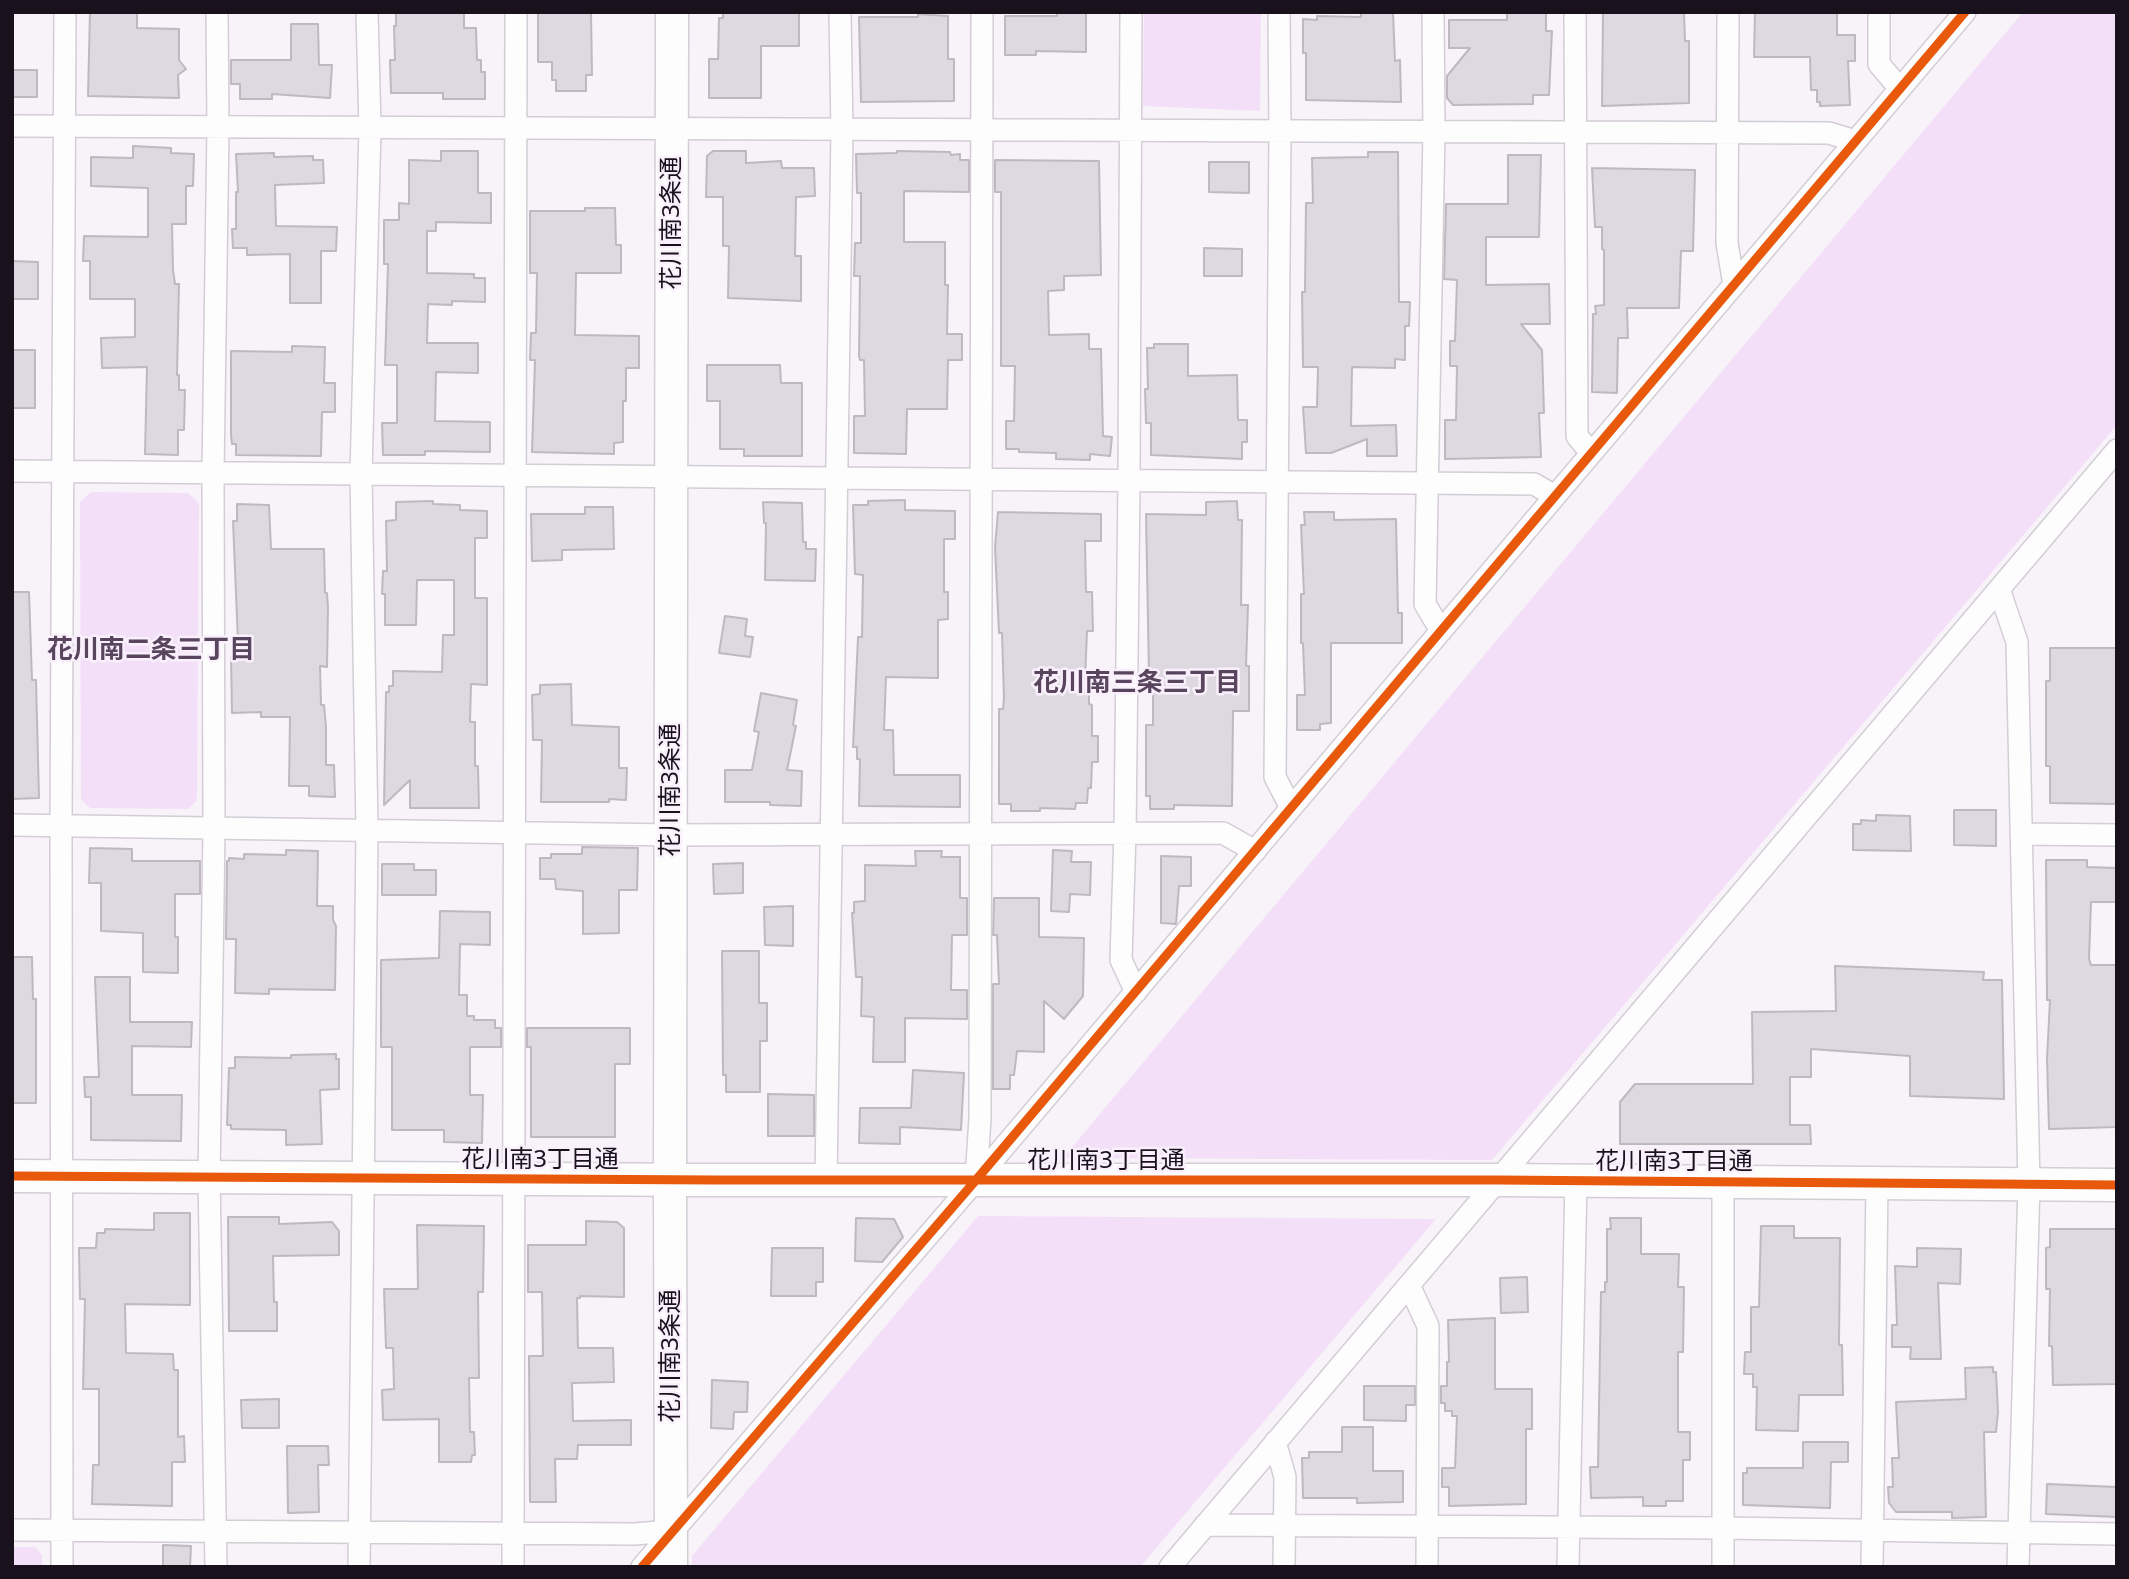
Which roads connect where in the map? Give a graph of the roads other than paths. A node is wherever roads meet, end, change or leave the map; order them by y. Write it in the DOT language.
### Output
graph roads {
  1 [pos="65,12"];
  2 [pos="217,12"];
  3 [pos="367,12"];
  4 [pos="516,12"];
  5 [pos="672,12"];
  6 [pos="840,12"];
  7 [pos="982,12"];
  8 [pos="1131,12"];
  9 [pos="1279,12"];
  10 [pos="1433,12"];
  11 [pos="1575,12"];
  12 [pos="1728,12"];
  13 [pos="1879,12"];
  14 [pos="1965,12"];
  15 [pos="1899,89"];
  16 [pos="12,126"];
  17 [pos="65,126"];
  18 [pos="218,127"];
  19 [pos="370,128"];
  20 [pos="516,129"];
  21 [pos="672,130"];
  22 [pos="842,131"];
  23 [pos="983,131"];
  24 [pos="1131,131"];
  25 [pos="1280,132"];
  26 [pos="1434,132"];
  27 [pos="1575,132"];
  28 [pos="1728,133"];
  29 [pos="1856,141"];
  30 [pos="1734,285"];
  31 [pos="2117,450"];
  32 [pos="1591,453"];
  33 [pos="12,471"];
  34 [pos="64,472"];
  35 [pos="213,473"];
  36 [pos="361,474"];
  37 [pos="516,475"];
  38 [pos="671,477"];
  39 [pos="836,478"];
  40 [pos="2093,478"];
  41 [pos="981,480"];
  42 [pos="1129,481"];
  43 [pos="2117,481"];
  44 [pos="1276,482"];
  45 [pos="1427,484"];
  46 [pos="1555,496"];
  47 [pos="1999,589"];
  48 [pos="1441,631"];
  49 [pos="1291,808"];
  50 [pos="12,825"];
  51 [pos="61,826"];
  52 [pos="214,828"];
  53 [pos="367,830"];
  54 [pos="515,832"];
  55 [pos="1125,833"];
  56 [pos="832,834"];
  57 [pos="980,834"];
  58 [pos="2021,834"];
  59 [pos="671,835"];
  60 [pos="2117,835"];
  61 [pos="1255,851"];
  62 [pos="1136,992"];
  63 [pos="12,1177"];
  64 [pos="61,1177"];
  65 [pos="209,1178"];
  66 [pos="362,1179"];
  67 [pos="514,1180"];
  68 [pos="670,1180"];
  69 [pos="826,1180"];
  70 [pos="976,1180"];
  71 [pos="1498,1180"];
  72 [pos="1576,1180"];
  73 [pos="1723,1181"];
  74 [pos="1877,1183"];
  75 [pos="2029,1184"];
  76 [pos="2117,1185"];
  77 [pos="1409,1285"];
  78 [pos="1275,1442"];
  79 [pos="1205,1525"];
  80 [pos="1285,1526"];
  81 [pos="1426,1527"];
  82 [pos="1568,1527"];
  83 [pos="1723,1528"];
  84 [pos="12,1530"];
  85 [pos="63,1530"];
  86 [pos="1873,1530"];
  87 [pos="216,1531"];
  88 [pos="671,1531"];
  89 [pos="359,1532"];
  90 [pos="2018,1532"];
  91 [pos="513,1533"];
  92 [pos="2117,1534"];
  93 [pos="62,1567"];
  94 [pos="216,1567"];
  95 [pos="359,1567"];
  96 [pos="513,1567"];
  97 [pos="642,1567"];
  98 [pos="671,1567"];
  99 [pos="1170,1567"];
  100 [pos="1284,1567"];
  101 [pos="1427,1567"];
  102 [pos="1568,1567"];
  103 [pos="1723,1567"];
  104 [pos="1872,1567"];
  105 [pos="2018,1567"];
  1 -- 17 [label="street"];
  2 -- 18 [label="street"];
  3 -- 19 [label="street"];
  4 -- 20 [label="street"];
  5 -- 21 [label="street, 花川南3条通"];
  6 -- 22 [label="street"];
  7 -- 23 [label="street"];
  8 -- 24 [label="street"];
  9 -- 25 [label="street"];
  10 -- 26 [label="street"];
  11 -- 27 [label="street"];
  12 -- 28 [label="street"];
  13 -- 15 [label="street"];
  14 -- 15 [label="street"];
  15 -- 29 [label="street"];
  16 -- 17 [label="street"];
  17 -- 18 [label="street"];
  17 -- 34 [label="street"];
  18 -- 19 [label="street"];
  18 -- 35 [label="street"];
  19 -- 20 [label="street"];
  19 -- 36 [label="street"];
  20 -- 21 [label="street"];
  20 -- 37 [label="street"];
  21 -- 22 [label="street"];
  21 -- 38 [label="street, 花川南3条通"];
  22 -- 23 [label="street"];
  22 -- 39 [label="street"];
  23 -- 24 [label="street"];
  23 -- 41 [label="street"];
  24 -- 25 [label="street"];
  24 -- 42 [label="street"];
  25 -- 26 [label="street"];
  25 -- 44 [label="street"];
  26 -- 27 [label="street"];
  26 -- 45 [label="street"];
  27 -- 28 [label="street"];
  27 -- 32 [label="street"];
  28 -- 29 [label="street"];
  28 -- 30 [label="street"];
  29 -- 30 [label="street"];
  30 -- 32 [label="street"];
  31 -- 40 [label="street"];
  32 -- 46 [label="street"];
  33 -- 34 [label="street"];
  34 -- 35 [label="street"];
  34 -- 51 [label="street"];
  35 -- 36 [label="street"];
  35 -- 52 [label="street"];
  36 -- 37 [label="street"];
  36 -- 53 [label="street"];
  37 -- 38 [label="street"];
  37 -- 54 [label="street"];
  38 -- 39 [label="street"];
  38 -- 59 [label="street, 花川南3条通"];
  39 -- 41 [label="street"];
  39 -- 56 [label="street"];
  40 -- 43 [label="street"];
  40 -- 47 [label="street"];
  41 -- 42 [label="street"];
  41 -- 57 [label="street"];
  42 -- 44 [label="street"];
  42 -- 55 [label="street"];
  44 -- 45 [label="street"];
  44 -- 49 [label="street"];
  45 -- 46 [label="street"];
  45 -- 48 [label="street"];
  46 -- 48 [label="street"];
  47 -- 58 [label="street"];
  47 -- 71 [label="street"];
  48 -- 49 [label="street"];
  49 -- 61 [label="street"];
  50 -- 51 [label="street"];
  51 -- 52 [label="street"];
  51 -- 64 [label="street"];
  52 -- 53 [label="street"];
  52 -- 65 [label="street"];
  53 -- 54 [label="street"];
  53 -- 66 [label="street"];
  54 -- 59 [label="street"];
  54 -- 67 [label="street"];
  55 -- 57 [label="street"];
  55 -- 61 [label="street"];
  55 -- 62 [label="street"];
  56 -- 57 [label="street"];
  56 -- 59 [label="street"];
  56 -- 69 [label="street"];
  57 -- 70 [label="street"];
  58 -- 60 [label="street"];
  58 -- 75 [label="street"];
  59 -- 68 [label="street, 花川南3条通"];
  61 -- 62 [label="street"];
  62 -- 70 [label="street"];
  63 -- 64 [label="street, 花川南3丁目通"];
  64 -- 65 [label="street, 花川南3丁目通"];
  64 -- 85 [label="street"];
  65 -- 66 [label="street, 花川南3丁目通"];
  65 -- 87 [label="street"];
  66 -- 67 [label="street, 花川南3丁目通"];
  66 -- 89 [label="street"];
  67 -- 68 [label="street, 花川南3丁目通"];
  67 -- 91 [label="street"];
  68 -- 69 [label="street, 花川南3丁目通"];
  68 -- 88 [label="street, 花川南3条通"];
  69 -- 70 [label="street, 花川南3丁目通"];
  70 -- 71 [label="street, 花川南3丁目通"];
  70 -- 88 [label="street"];
  71 -- 72 [label="street, 花川南3丁目通"];
  71 -- 77 [label="street"];
  72 -- 73 [label="street, 花川南3丁目通"];
  72 -- 82 [label="street"];
  73 -- 74 [label="street, 花川南3丁目通"];
  73 -- 83 [label="street"];
  74 -- 75 [label="street, 花川南3丁目通"];
  74 -- 86 [label="street"];
  75 -- 76 [label="street, 花川南3丁目通"];
  75 -- 90 [label="street"];
  77 -- 78 [label="street"];
  77 -- 81 [label="street"];
  78 -- 79 [label="street"];
  78 -- 80 [label="street"];
  79 -- 80 [label="street"];
  79 -- 99 [label="street"];
  80 -- 81 [label="street"];
  80 -- 100 [label="street"];
  81 -- 82 [label="street"];
  81 -- 101 [label="street"];
  82 -- 83 [label="street"];
  82 -- 102 [label="street"];
  83 -- 86 [label="street"];
  83 -- 103 [label="street"];
  84 -- 85 [label="street"];
  85 -- 87 [label="street"];
  85 -- 93 [label="street"];
  86 -- 90 [label="street"];
  86 -- 104 [label="street"];
  87 -- 89 [label="street"];
  87 -- 94 [label="street"];
  88 -- 91 [label="street"];
  88 -- 97 [label="street"];
  88 -- 98 [label="street, 花川南3条通"];
  89 -- 91 [label="street"];
  89 -- 95 [label="street"];
  90 -- 92 [label="street"];
  90 -- 105 [label="street"];
  91 -- 96 [label="street"];
}
